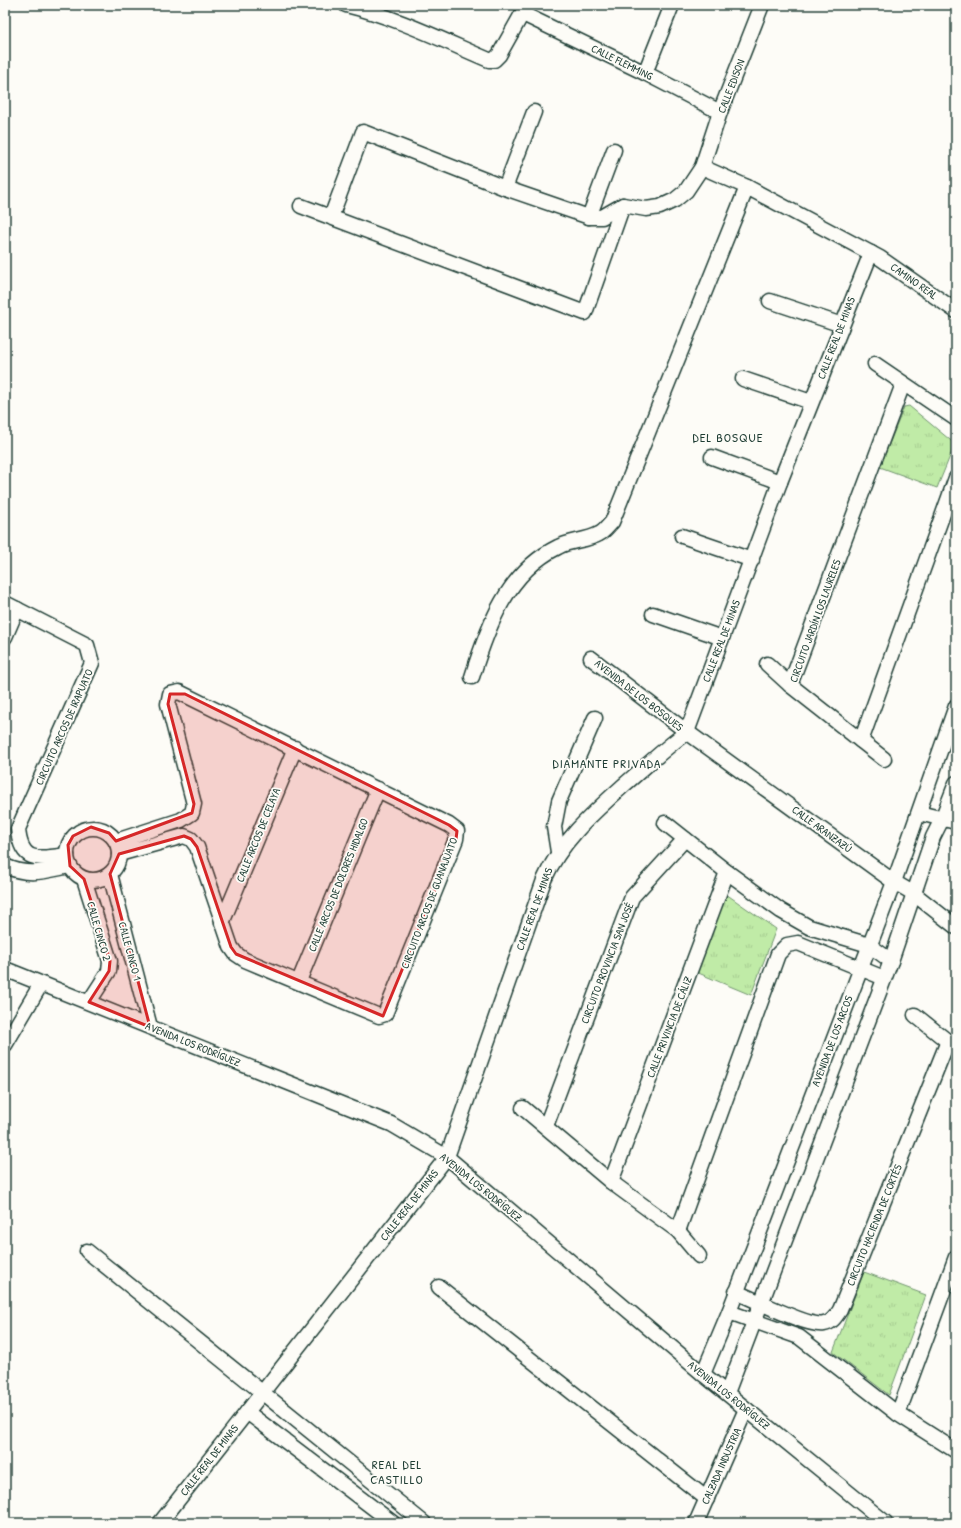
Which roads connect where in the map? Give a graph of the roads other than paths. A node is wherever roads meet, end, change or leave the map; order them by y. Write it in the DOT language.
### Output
graph roads {
  1 [pos="346,5"];
  2 [pos="672,5"];
  3 [pos="762,5"];
  4 [pos="525,9"];
  5 [pos="644,73"];
  6 [pos="534,112"];
  7 [pos="720,112"];
  8 [pos="614,150"];
  9 [pos="702,167"];
  10 [pos="747,187"];
  11 [pos="505,188"];
  12 [pos="623,205"];
  13 [pos="301,206"];
  14 [pos="332,217"];
  15 [pos="589,217"];
  16 [pos="871,253"];
  17 [pos="770,301"];
  18 [pos="956,311"];
  19 [pos="842,325"];
  20 [pos="875,364"];
  21 [pos="743,379"];
  22 [pos="903,384"];
  23 [pos="811,402"];
  24 [pos="956,419"];
  25 [pos="712,457"];
  26 [pos="956,478"];
  27 [pos="780,482"];
  28 [pos="682,536"];
  29 [pos="752,560"];
  30 [pos="11,606"];
  31 [pos="653,614"];
  32 [pos="5,637"];
  33 [pos="722,638"];
  34 [pos="591,658"];
  35 [pos="767,664"];
  36 [pos="472,677"];
  37 [pos="790,685"];
  38 [pos="956,706"];
  39 [pos="595,718"];
  40 [pos="687,732"];
  41 [pos="861,741"];
  42 [pos="295,748"];
  43 [pos="884,759"];
  44 [pos="956,783"];
  45 [pos="378,789"];
  46 [pos="926,790"];
  47 [pos="953,800"];
  48 [pos="919,813"];
  49 [pos="942,819"];
  50 [pos="956,822"];
  51 [pos="665,823"];
  52 [pos="685,839"];
  53 [pos="117,847"];
  54 [pos="558,852"];
  55 [pos="68,860"];
  56 [pos="5,866"];
  57 [pos="727,872"];
  58 [pos="110,874"];
  59 [pos="84,879"];
  60 [pos="894,882"];
  61 [pos="913,893"];
  62 [pos="222,923"];
  63 [pos="956,927"];
  64 [pos="869,945"];
  65 [pos="891,961"];
  66 [pos="860,968"];
  67 [pos="5,969"];
  68 [pos="884,978"];
  69 [pos="299,981"];
  70 [pos="41,984"];
  71 [pos="89,1002"];
  72 [pos="915,1015"];
  73 [pos="150,1027"];
  74 [pos="6,1042"];
  75 [pos="952,1044"];
  76 [pos="523,1108"];
  77 [pos="546,1126"];
  78 [pos="447,1157"];
  79 [pos="611,1182"];
  80 [pos="678,1231"];
  81 [pos="87,1251"];
  82 [pos="698,1256"];
  83 [pos="956,1257"];
  84 [pos="439,1288"];
  85 [pos="736,1292"];
  86 [pos="761,1302"];
  87 [pos="729,1312"];
  88 [pos="754,1320"];
  89 [pos="703,1374"];
  90 [pos="262,1392"];
  91 [pos="727,1393"];
  92 [pos="746,1409"];
  93 [pos="247,1412"];
  94 [pos="898,1414"];
  95 [pos="956,1451"];
  96 [pos="707,1499"];
  97 [pos="160,1523"];
  98 [pos="393,1523"];
  99 [pos="424,1523"];
  100 [pos="696,1523"];
  101 [pos="886,1523"];
  1 -- 4 [label="street"];
  2 -- 5 [label="street"];
  3 -- 7 [label="street, CALLE EDISON"];
  4 -- 5 [label="street, CALLE FLEMMING"];
  5 -- 7 [label="street, CALLE FLEMMING"];
  6 -- 11 [label="street"];
  7 -- 9 [label="street, CALLE EDISON"];
  8 -- 15 [label="street"];
  9 -- 10 [label="street, CAMINO REAL"];
  9 -- 12 [label="street, CALLE EDISON"];
  10 -- 16 [label="street, CAMINO REAL"];
  10 -- 36 [label="street"];
  11 -- 14 [label="street"];
  11 -- 15 [label="street"];
  12 -- 14 [label="street"];
  12 -- 15 [label="street"];
  13 -- 14 [label="street"];
  16 -- 18 [label="street, CAMINO REAL"];
  16 -- 19 [label="street, CALLE REAL DE MINAS"];
  17 -- 19 [label="street"];
  19 -- 23 [label="street, CALLE REAL DE MINAS"];
  20 -- 22 [label="street"];
  21 -- 23 [label="street"];
  22 -- 24 [label="street"];
  22 -- 37 [label="street, CIRCUITO JARDÍN LOS LAURELES"];
  23 -- 27 [label="street, CALLE REAL DE MINAS"];
  25 -- 27 [label="street"];
  26 -- 41 [label="street"];
  27 -- 29 [label="street, CALLE REAL DE MINAS"];
  28 -- 29 [label="street"];
  29 -- 33 [label="street, CALLE REAL DE MINAS"];
  30 -- 32 [label="street"];
  30 -- 55 [label="street, CIRCUITO ARCOS DE IRAPUATO"];
  31 -- 33 [label="street"];
  33 -- 40 [label="street, CALLE REAL DE MINAS"];
  34 -- 40 [label="street, AVENIDA DE LOS BOSQUES"];
  35 -- 37 [label="street"];
  37 -- 41 [label="street, CIRCUITO JARDÍN LOS LAURELES"];
  38 -- 46 [label="street, AVENIDA DE LOS ARCOS"];
  39 -- 54 [label="street"];
  40 -- 54 [label="street, CALLE REAL DE MINAS"];
  40 -- 60 [label="street, CALLE ARANZAZÚ"];
  41 -- 43 [label="street, CIRCUITO JARDÍN LOS LAURELES"];
  42 -- 45 [label="street, CIRCUITO ARCOS DE GUANAJUATO"];
  42 -- 53 [label="street, CIRCUITO ARCOS DE GUANAJUATO"];
  42 -- 62 [label="street, CALLE ARCOS DE CELAYA"];
  44 -- 47 [label="street"];
  45 -- 69 [label="street, CALLE ARCOS DE DOLORES HIDALGO"];
  45 -- 69 [label="street, CIRCUITO ARCOS DE GUANAJUATO"];
  46 -- 47 [label="street"];
  46 -- 48 [label="street, AVENIDA DE LOS ARCOS"];
  47 -- 49 [label="street"];
  48 -- 49 [label="street"];
  48 -- 60 [label="street, AVENIDA DE LOS ARCOS"];
  49 -- 50 [label="street"];
  49 -- 61 [label="street"];
  51 -- 52 [label="street"];
  52 -- 57 [label="street"];
  52 -- 77 [label="street, CIRCUITO PROVINCIA SAN JOSÉ"];
  53 -- 55 [label="street"];
  53 -- 58 [label="street"];
  53 -- 62 [label="street, CIRCUITO ARCOS DE GUANAJUATO"];
  54 -- 78 [label="street, CALLE REAL DE MINAS"];
  55 -- 56 [label="street"];
  55 -- 59 [label="street"];
  57 -- 64 [label="street"];
  57 -- 79 [label="street, CALLE PRIVINCIA DE CÁLIZ"];
  58 -- 59 [label="street"];
  58 -- 73 [label="street, CALLE CINCO 1"];
  59 -- 71 [label="street, CALLE CINCO 2"];
  60 -- 61 [label="street, CALLE ARANZAZÚ"];
  60 -- 64 [label="street, AVENIDA DE LOS ARCOS"];
  61 -- 63 [label="street, CALLE ARANZAZÚ"];
  61 -- 65 [label="street"];
  62 -- 69 [label="street, CIRCUITO ARCOS DE GUANAJUATO"];
  64 -- 65 [label="street"];
  64 -- 66 [label="street, AVENIDA DE LOS ARCOS"];
  65 -- 68 [label="street"];
  66 -- 68 [label="street"];
  66 -- 80 [label="street"];
  66 -- 85 [label="street, AVENIDA DE LOS ARCOS"];
  67 -- 70 [label="street, AVENIDA LOS RODRÍGUEZ"];
  68 -- 86 [label="street"];
  70 -- 71 [label="street, AVENIDA LOS RODRÍGUEZ"];
  70 -- 74 [label="street"];
  71 -- 73 [label="street, AVENIDA LOS RODRÍGUEZ"];
  72 -- 75 [label="street"];
  73 -- 78 [label="street, AVENIDA LOS RODRÍGUEZ"];
  75 -- 86 [label="street, CIRCUITO HACIENDA DE CORTÉS"];
  76 -- 77 [label="street"];
  77 -- 79 [label="street"];
  78 -- 89 [label="street, AVENIDA LOS RODRÍGUEZ"];
  78 -- 90 [label="street, CALLE REAL DE MINAS"];
  79 -- 80 [label="street"];
  80 -- 82 [label="street"];
  81 -- 90 [label="street"];
  83 -- 94 [label="street"];
  84 -- 96 [label="street"];
  85 -- 86 [label="street, CIRCUITO HACIENDA DE CORTÉS"];
  85 -- 87 [label="street, AVENIDA DE LOS ARCOS"];
  86 -- 88 [label="street"];
  87 -- 88 [label="street"];
  87 -- 89 [label="street, AVENIDA DE LOS ARCOS"];
  88 -- 91 [label="street"];
  88 -- 94 [label="street"];
  89 -- 91 [label="street, AVENIDA LOS RODRÍGUEZ"];
  90 -- 93 [label="street, CALLE REAL DE MINAS"];
  90 -- 99 [label="street"];
  91 -- 92 [label="street, AVENIDA LOS RODRÍGUEZ"];
  92 -- 96 [label="street, CALZADA INDUSTRIA"];
  92 -- 101 [label="street, AVENIDA LOS RODRÍGUEZ"];
  93 -- 97 [label="street, CALLE REAL DE MINAS"];
  93 -- 98 [label="street"];
  94 -- 95 [label="street"];
  96 -- 100 [label="street, CALZADA INDUSTRIA"];
}
